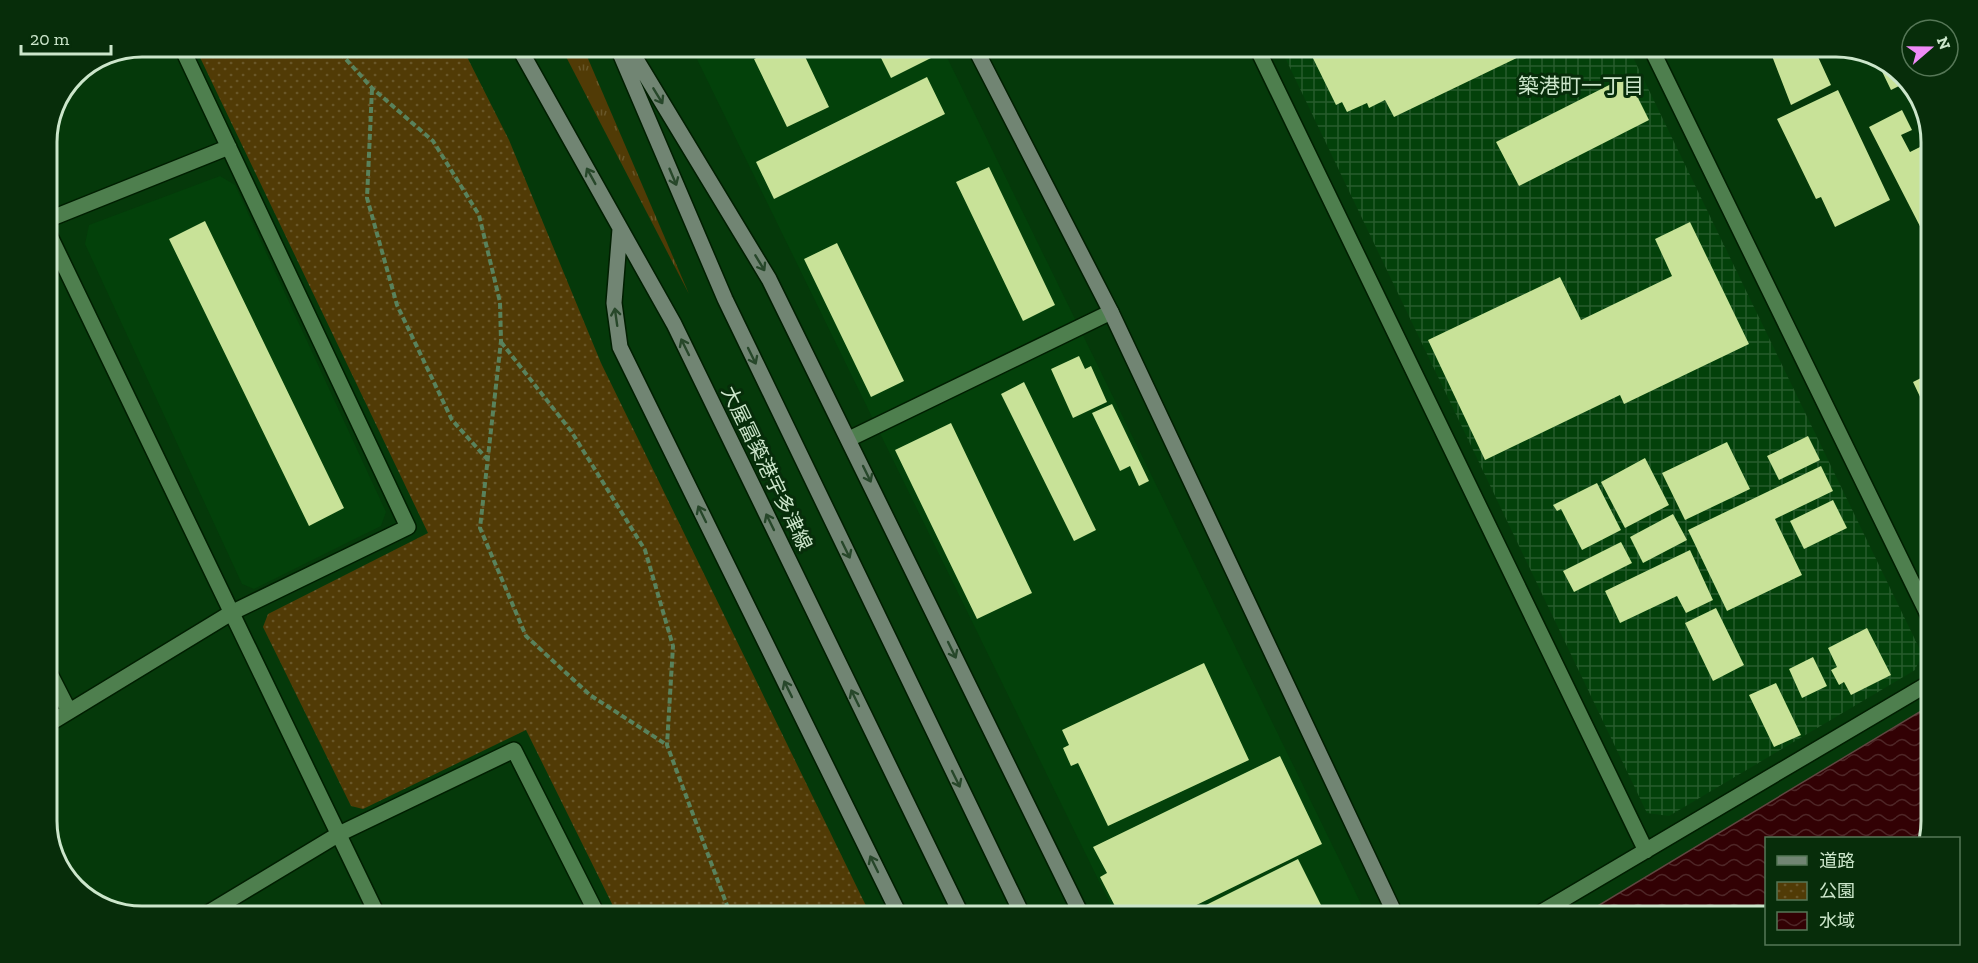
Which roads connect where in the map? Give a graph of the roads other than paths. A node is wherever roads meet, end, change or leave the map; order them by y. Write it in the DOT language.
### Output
graph roads {
  1 [pos="186,57"];
  2 [pos="524,57"];
  3 [pos="622,57"];
  4 [pos="635,57"];
  5 [pos="980,57"];
  6 [pos="1261,57"];
  7 [pos="1655,57"];
  8 [pos="229,147"];
  9 [pos="57,216"];
  10 [pos="620,229"];
  11 [pos="57,251"];
  12 [pos="1111,312"];
  13 [pos="849,439"];
  14 [pos="1921,601"];
  15 [pos="231,612"];
  16 [pos="57,688"];
  17 [pos="1921,688"];
  18 [pos="69,711"];
  19 [pos="57,719"];
  20 [pos="339,834"];
  21 [pos="1646,851"];
  22 [pos="220,906"];
  23 [pos="373,906"];
  24 [pos="593,906"];
  25 [pos="895,906"];
  26 [pos="957,906"];
  27 [pos="1018,906"];
  28 [pos="1077,906"];
  29 [pos="1391,906"];
  30 [pos="1552,906"];
  1 -- 8 [label="street"];
  10 -- 2 [label="main road, 大屋冨築港宇多津線, one-way"];
  3 -- 27 [label="main road, 大屋冨築港宇多津線, one-way"];
  4 -- 13 [label="main road, one-way"];
  5 -- 12 [label="main road"];
  6 -- 21 [label="street"];
  7 -- 14 [label="street"];
  8 -- 9 [label="street"];
  8 -- 15 [label="street"];
  25 -- 10 [label="main road, one-way"];
  26 -- 10 [label="main road, 大屋冨築港宇多津線, one-way"];
  11 -- 15 [label="street"];
  12 -- 13 [label="street"];
  12 -- 29 [label="main road"];
  13 -- 28 [label="main road, one-way"];
  15 -- 18 [label="street"];
  15 -- 20 [label="street"];
  16 -- 18 [label="street"];
  17 -- 21 [label="street"];
  18 -- 19 [label="street"];
  20 -- 22 [label="street"];
  20 -- 23 [label="street"];
  20 -- 24 [label="street"];
  21 -- 30 [label="street"];
}
